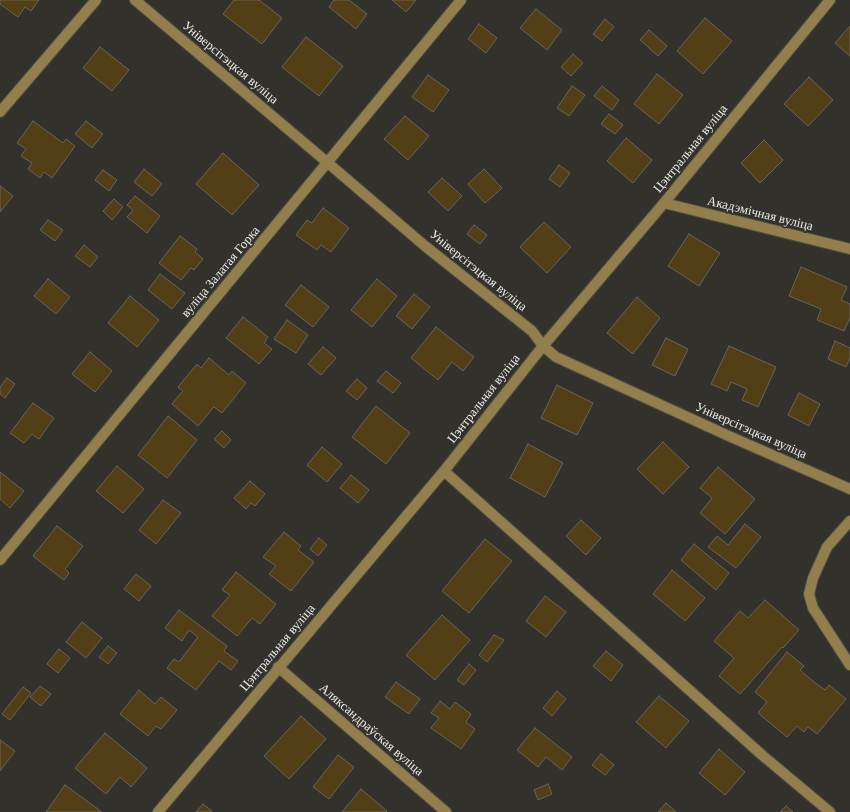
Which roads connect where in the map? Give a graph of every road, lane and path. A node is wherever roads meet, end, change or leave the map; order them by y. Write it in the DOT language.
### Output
graph roads {
  1 [pos="96,0"];
  2 [pos="134,0"];
  3 [pos="461,0"];
  4 [pos="830,0"];
  5 [pos="0,112"];
  6 [pos="328,163"];
  7 [pos="664,203"];
  8 [pos="850,249"];
  9 [pos="543,346"];
  10 [pos="444,471"];
  11 [pos="850,489"];
  12 [pos="850,521"];
  13 [pos="0,560"];
  14 [pos="850,665"];
  15 [pos="278,668"];
  16 [pos="158,812"];
  17 [pos="446,812"];
  18 [pos="830,812"];
  1 -- 5 [label="street"];
  2 -- 6 [label="street, Універсітэцкая вуліца"];
  3 -- 6 [label="street, вуліца Залатая Горка"];
  4 -- 7 [label="street, Цэнтральная вуліца"];
  6 -- 9 [label="street, Універсітэцкая вуліца"];
  6 -- 13 [label="street, вуліца Залатая Горка"];
  7 -- 8 [label="street, Акадэмічная вуліца"];
  7 -- 9 [label="street, Цэнтральная вуліца"];
  9 -- 10 [label="street, Цэнтральная вуліца"];
  9 -- 11 [label="street, Універсітэцкая вуліца"];
  10 -- 15 [label="street, Цэнтральная вуліца"];
  10 -- 18 [label="street"];
  12 -- 14 [label="street"];
  15 -- 16 [label="street, Цэнтральная вуліца"];
  15 -- 17 [label="street, Аляксандраўская вуліца"];
}
